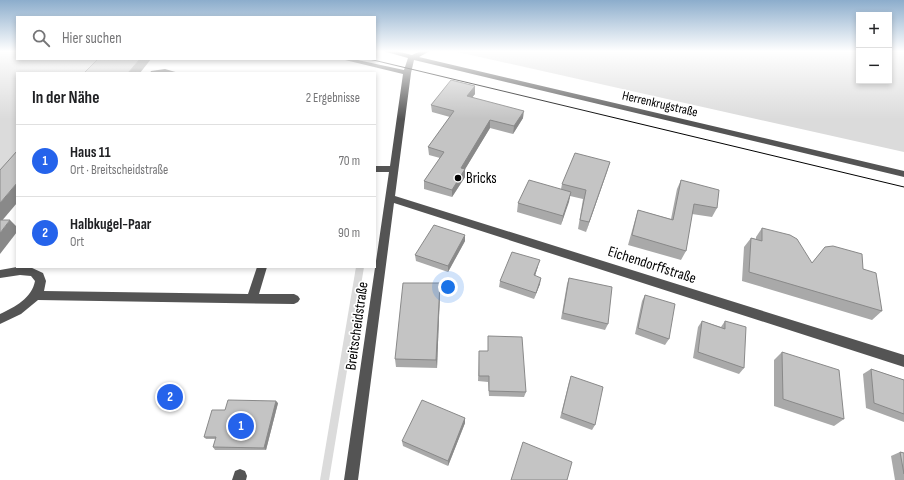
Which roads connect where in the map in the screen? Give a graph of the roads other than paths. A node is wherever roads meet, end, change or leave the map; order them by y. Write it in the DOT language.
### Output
graph roads {
  1 [pos="407,73"];
  2 [pos="476,73"];
  3 [pos="394,168"];
  4 [pos="376,169"];
  5 [pos="904,174"];
  6 [pos="390,198"];
  7 [pos="262,268"];
  8 [pos="0,274"];
  9 [pos="35,295"];
  10 [pos="252,298"];
  11 [pos="294,299"];
  12 [pos="0,319"];
  13 [pos="904,361"];
  14 [pos="350,480"];
  1 -- 3 [label="street, Breitscheidstraße"];
  2 -- 5 [label="street, Herrenkrugstraße"];
  3 -- 4 [label="street"];
  3 -- 6 [label="street, Breitscheidstraße"];
  6 -- 13 [label="street, Eichendorffstraße"];
  6 -- 14 [label="street, Breitscheidstraße"];
  7 -- 10 [label="street"];
  8 -- 9 [label="street"];
  9 -- 10 [label="street"];
  9 -- 12 [label="street"];
  10 -- 11 [label="street"];
}
